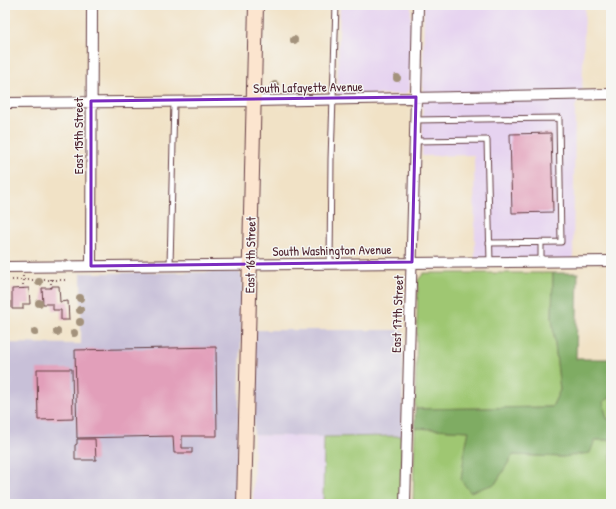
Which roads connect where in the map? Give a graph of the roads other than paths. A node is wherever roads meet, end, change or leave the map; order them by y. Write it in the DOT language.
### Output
graph roads {
  1 [pos="92,5"];
  2 [pos="256,5"];
  3 [pos="336,5"];
  4 [pos="418,5"];
  5 [pos="611,94"];
  6 [pos="416,97"];
  7 [pos="333,99"];
  8 [pos="91,101"];
  9 [pos="254,101"];
  10 [pos="174,102"];
  11 [pos="5,103"];
  12 [pos="416,120"];
  13 [pos="415,141"];
  14 [pos="541,242"];
  15 [pos="489,243"];
  16 [pos="611,261"];
  17 [pos="412,262"];
  18 [pos="490,262"];
  19 [pos="541,262"];
  20 [pos="330,263"];
  21 [pos="250,264"];
  22 [pos="170,265"];
  23 [pos="91,266"];
  24 [pos="5,267"];
  25 [pos="244,504"];
  26 [pos="405,504"];
  1 -- 8 [label="street, East 15th Street"];
  2 -- 9 [label="main road, East 16th Street"];
  3 -- 7 [label="lane"];
  4 -- 6 [label="street, East 17th Street"];
  5 -- 6 [label="street, South Lafayette Avenue"];
  6 -- 7 [label="street, South Lafayette Avenue"];
  6 -- 12 [label="street, East 17th Street"];
  7 -- 9 [label="street, South Lafayette Avenue"];
  7 -- 20 [label="lane"];
  8 -- 10 [label="street, South Lafayette Avenue"];
  8 -- 11 [label="street, South Lafayette Avenue"];
  8 -- 23 [label="street, East 15th Street"];
  9 -- 10 [label="street, South Lafayette Avenue"];
  9 -- 21 [label="main road, East 16th Street"];
  10 -- 22 [label="lane"];
  12 -- 13 [label="street, East 17th Street"];
  12 -- 14 [label="lane"];
  13 -- 15 [label="lane"];
  13 -- 17 [label="street, East 17th Street"];
  14 -- 15 [label="lane"];
  14 -- 19 [label="lane"];
  15 -- 18 [label="lane"];
  16 -- 19 [label="street, South Washington Avenue"];
  17 -- 18 [label="street, South Washington Avenue"];
  17 -- 20 [label="street, South Washington Avenue"];
  17 -- 26 [label="street, East 17th Street"];
  18 -- 19 [label="street, South Washington Avenue"];
  20 -- 21 [label="street, South Washington Avenue"];
  21 -- 22 [label="street, South Washington Avenue"];
  21 -- 25 [label="main road, East 16th Street"];
  22 -- 23 [label="street, South Washington Avenue"];
  23 -- 24 [label="street, South Washington Avenue"];
}
